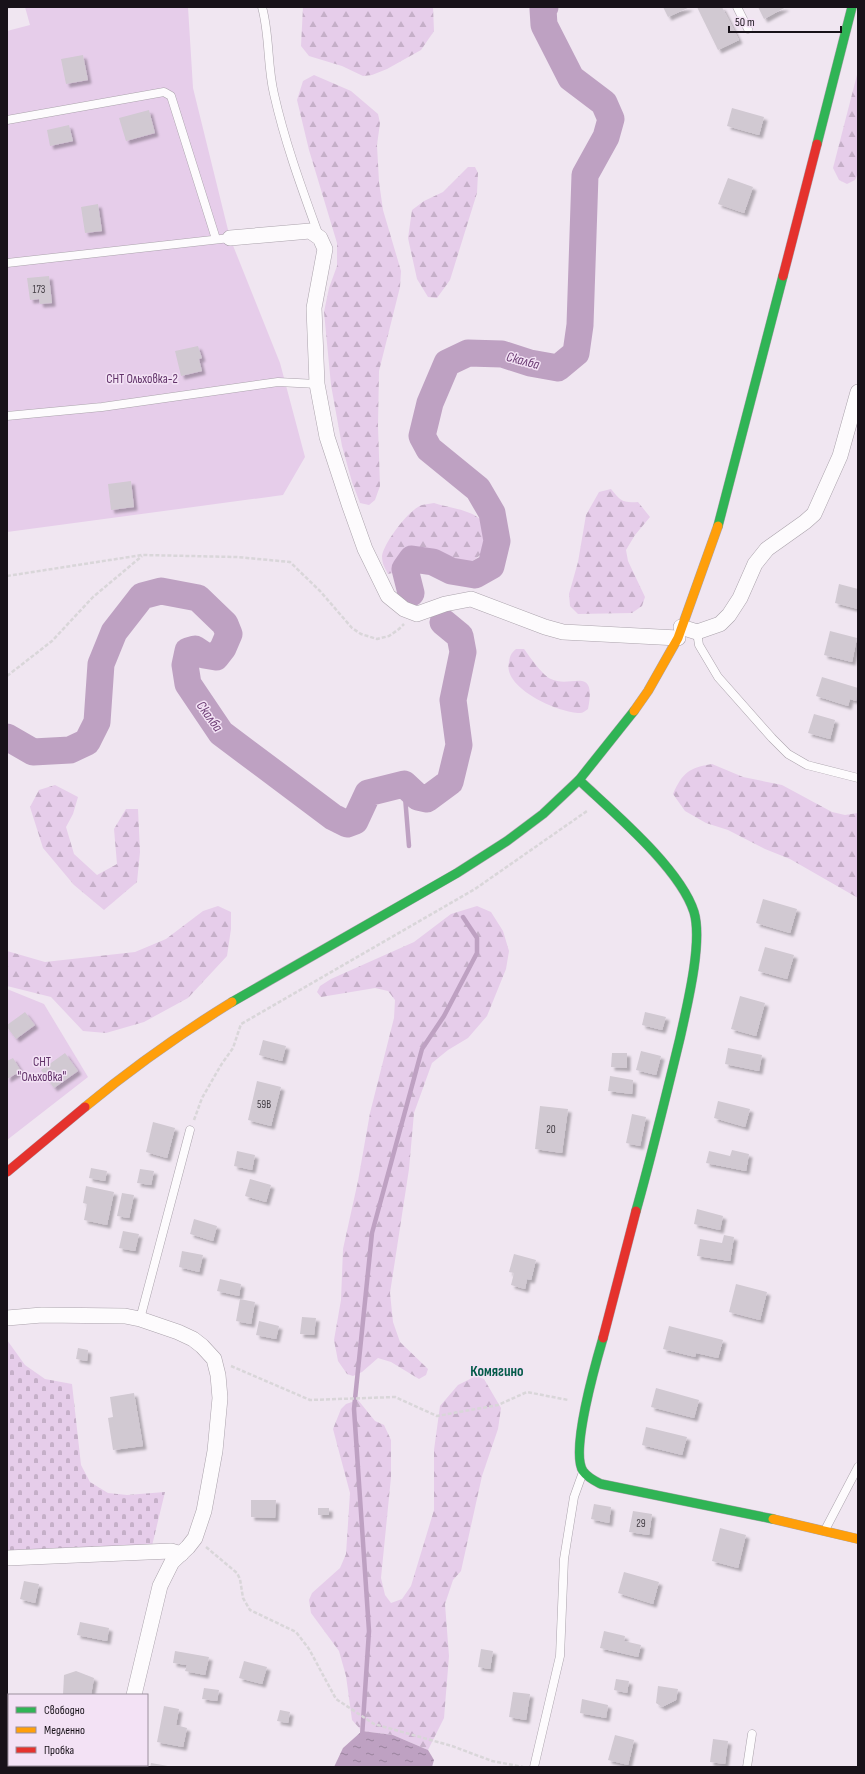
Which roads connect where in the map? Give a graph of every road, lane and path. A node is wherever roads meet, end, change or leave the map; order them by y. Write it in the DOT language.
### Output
graph roads {
  1 [pos="262,7"];
  2 [pos="737,7"];
  3 [pos="853,14"];
  4 [pos="748,29"];
  5 [pos="7,120"];
  6 [pos="223,238"];
  7 [pos="320,238"];
  8 [pos="7,263"];
  9 [pos="317,384"];
  10 [pos="858,392"];
  11 [pos="7,416"];
  12 [pos="142,555"];
  13 [pos="7,576"];
  14 [pos="417,614"];
  15 [pos="680,632"];
  16 [pos="697,632"];
  17 [pos="7,676"];
  18 [pos="858,778"];
  19 [pos="578,780"];
  20 [pos="601,802"];
  21 [pos="190,1130"];
  22 [pos="7,1172"];
  23 [pos="7,1318"];
  24 [pos="140,1319"];
  25 [pos="214,1359"];
  26 [pos="585,1404"];
  27 [pos="858,1467"];
  28 [pos="583,1471"];
  29 [pos="825,1530"];
  30 [pos="195,1538"];
  31 [pos="858,1539"];
  32 [pos="181,1554"];
  33 [pos="7,1558"];
  34 [pos="134,1694"];
  35 [pos="752,1734"];
  36 [pos="523,1767"];
  37 [pos="534,1767"];
  38 [pos="747,1767"];
  1 -- 7 [label="lane"];
  2 -- 4 [label="lane"];
  3 -- 15 [label="street"];
  5 -- 6 [label="lane"];
  6 -- 7 [label="street"];
  6 -- 8 [label="lane"];
  7 -- 9 [label="street"];
  9 -- 11 [label="lane"];
  9 -- 14 [label="street"];
  10 -- 16 [label="street"];
  12 -- 13 [label="path"];
  12 -- 14 [label="path"];
  12 -- 17 [label="path"];
  14 -- 15 [label="street"];
  15 -- 16 [label="street"];
  15 -- 19 [label="street"];
  16 -- 18 [label="lane"];
  19 -- 20 [label="street"];
  19 -- 22 [label="street"];
  20 -- 21 [label="path"];
  20 -- 26 [label="street"];
  21 -- 24 [label="lane"];
  23 -- 24 [label="street"];
  24 -- 25 [label="street"];
  25 -- 26 [label="path"];
  25 -- 30 [label="street"];
  26 -- 28 [label="street"];
  27 -- 29 [label="lane"];
  28 -- 29 [label="street"];
  28 -- 37 [label="lane"];
  29 -- 31 [label="street"];
  30 -- 32 [label="street"];
  30 -- 36 [label="path"];
  32 -- 33 [label="street"];
  32 -- 34 [label="street"];
  35 -- 38 [label="lane"];
}
